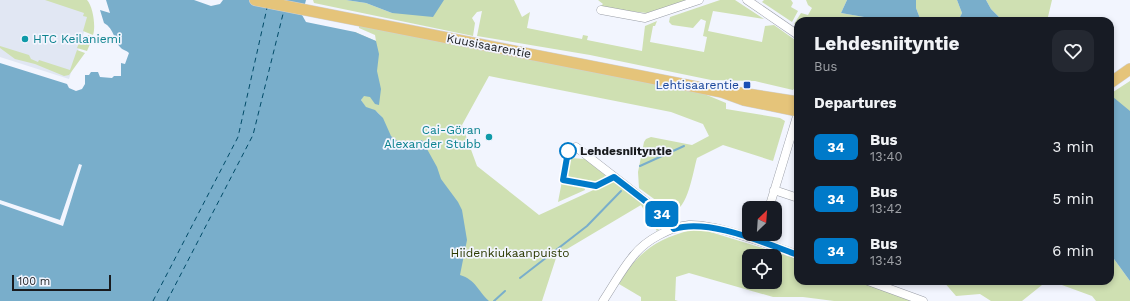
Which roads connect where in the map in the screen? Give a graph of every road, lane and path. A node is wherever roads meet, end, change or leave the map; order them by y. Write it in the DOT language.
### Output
graph roads {
  1 [pos="255,0"];
  2 [pos="699,0"];
  3 [pos="746,0"];
  4 [pos="601,10"];
  5 [pos="794,32"];
  6 [pos="1130,69"];
  7 [pos="1114,80"];
  8 [pos="722,92"];
  9 [pos="794,101"];
  10 [pos="794,111"];
  11 [pos="794,125"];
  12 [pos="576,147"];
  13 [pos="774,190"];
  14 [pos="794,197"];
  15 [pos="770,201"];
  16 [pos="674,229"];
  17 [pos="742,234"];
  18 [pos="768,241"];
  19 [pos="794,253"];
  20 [pos="879,285"];
  21 [pos="604,301"];
  22 [pos="923,301"];
  1 -- 8 [label="main road, Kuusisaarentie"];
  2 -- 4 [label="street"];
  3 -- 5 [label="street"];
  6 -- 7 [label="main road"];
  8 -- 9 [label="main road, Kuusisaarentie"];
  8 -- 10 [label="main road, Kuusisaarentie"];
  11 -- 13 [label="street"];
  12 -- 16 [label="street"];
  13 -- 14 [label="street"];
  13 -- 15 [label="street"];
  16 -- 17 [label="street"];
  16 -- 21 [label="street"];
  18 -- 19 [label="street"];
  20 -- 22 [label="street"];
}
